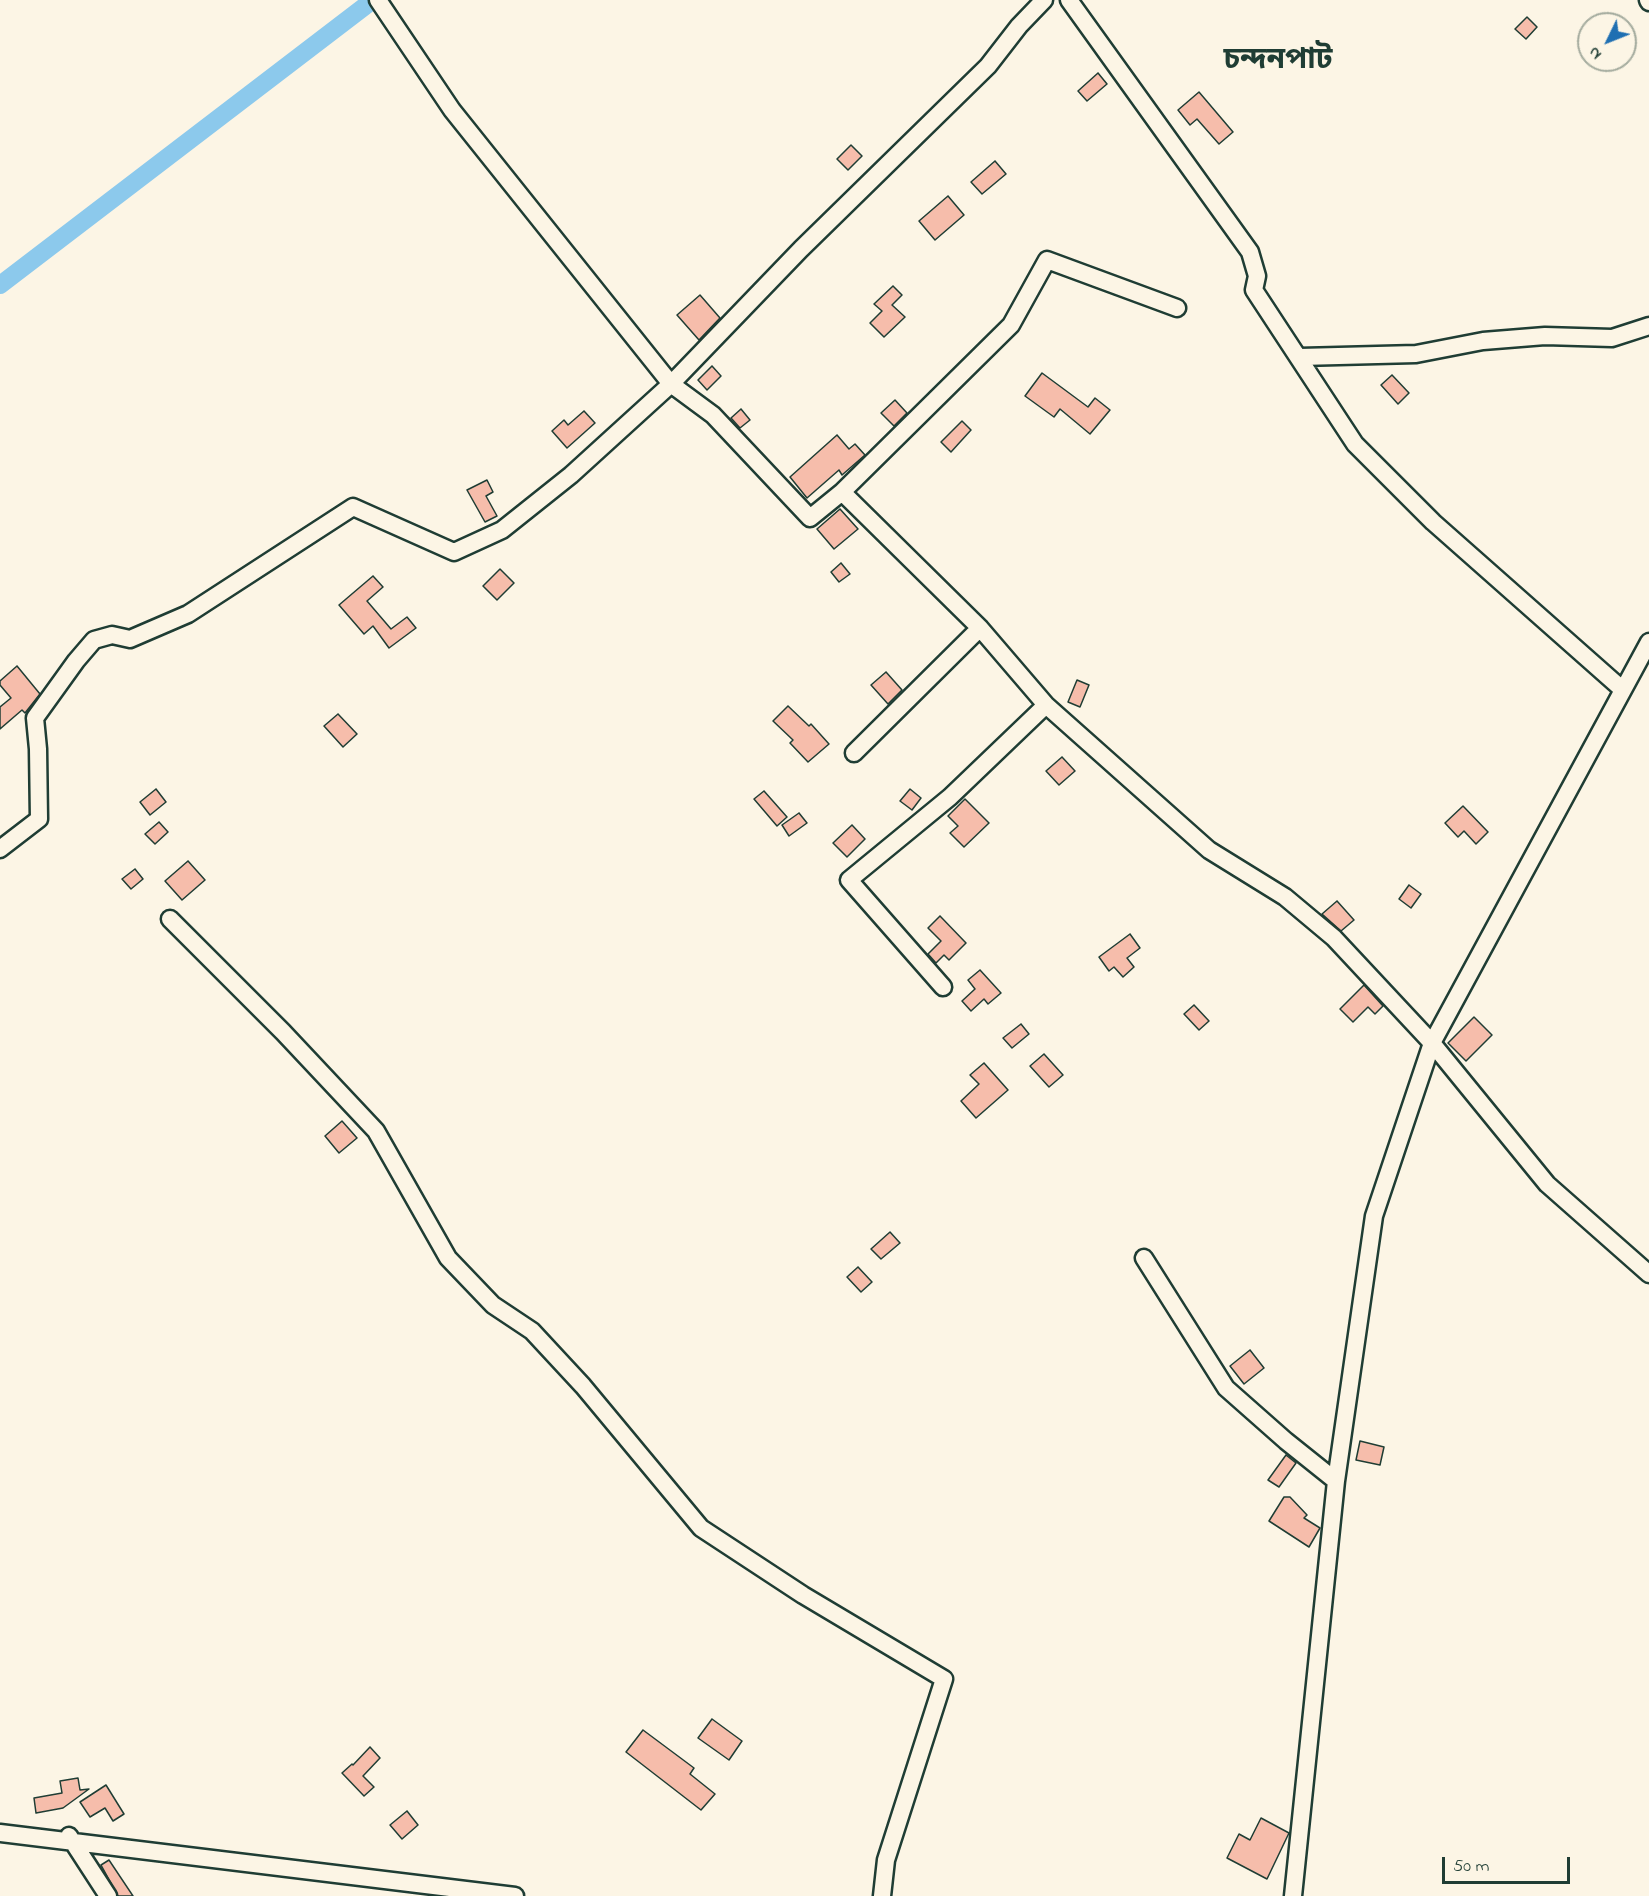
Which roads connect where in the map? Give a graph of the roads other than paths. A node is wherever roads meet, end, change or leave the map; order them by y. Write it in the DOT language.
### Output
graph roads {
  1 [pos="378,0"];
  2 [pos="1044,0"];
  3 [pos="1069,0"];
  4 [pos="1177,308"];
  5 [pos="1649,326"];
  6 [pos="1300,357"];
  7 [pos="671,384"];
  8 [pos="842,492"];
  9 [pos="980,628"];
  10 [pos="1649,642"];
  11 [pos="1623,690"];
  12 [pos="1046,705"];
  13 [pos="854,753"];
  14 [pos="0,849"];
  15 [pos="170,919"];
  16 [pos="943,987"];
  17 [pos="1432,1043"];
  18 [pos="1144,1258"];
  19 [pos="1649,1274"];
  20 [pos="1336,1482"];
  21 [pos="0,1833"];
  22 [pos="70,1837"];
  23 [pos="108,1896"];
  24 [pos="515,1896"];
  25 [pos="882,1896"];
  26 [pos="1293,1896"];
  1 -- 7 [label="street"];
  2 -- 7 [label="street"];
  3 -- 6 [label="street"];
  4 -- 8 [label="street"];
  5 -- 6 [label="street"];
  6 -- 11 [label="street"];
  7 -- 8 [label="street"];
  7 -- 14 [label="street"];
  8 -- 9 [label="street"];
  9 -- 12 [label="street"];
  9 -- 13 [label="street"];
  10 -- 11 [label="street"];
  11 -- 17 [label="street"];
  12 -- 16 [label="street"];
  12 -- 17 [label="street"];
  15 -- 25 [label="street"];
  17 -- 19 [label="street"];
  17 -- 20 [label="street"];
  18 -- 20 [label="street"];
  20 -- 26 [label="street"];
  21 -- 22 [label="street"];
  22 -- 23 [label="street"];
  22 -- 24 [label="street"];
}
